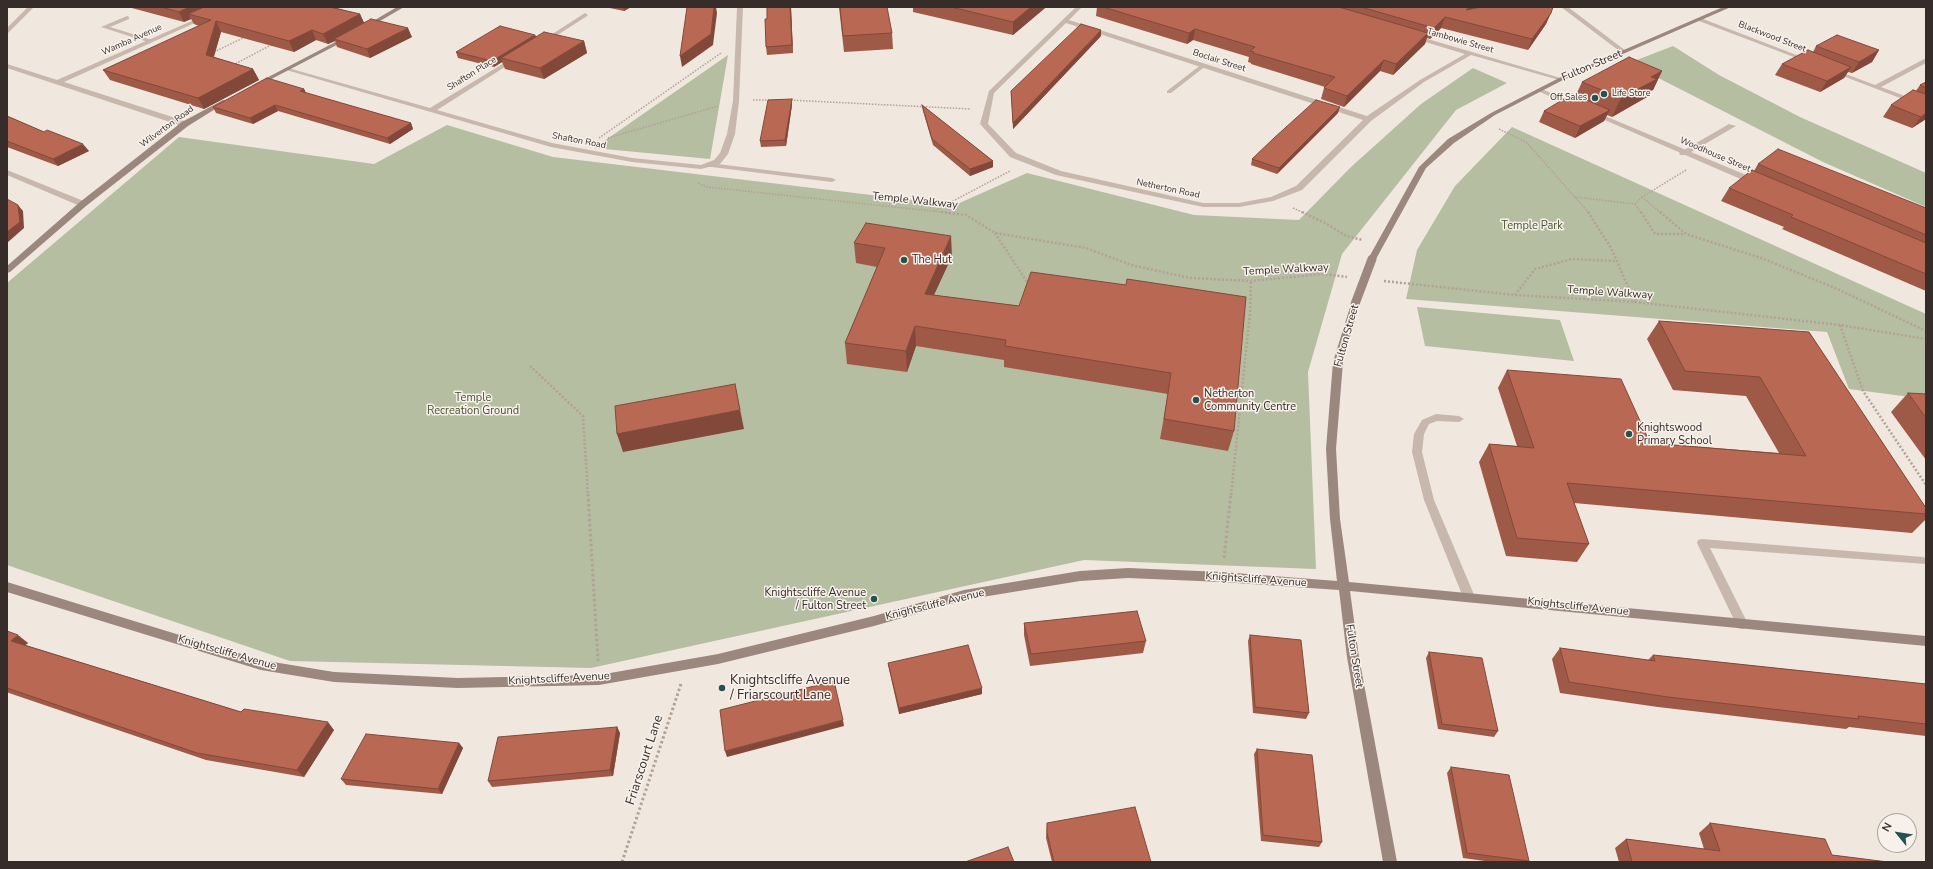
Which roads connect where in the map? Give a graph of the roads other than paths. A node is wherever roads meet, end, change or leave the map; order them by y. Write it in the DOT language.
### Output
graph roads {
  1 [pos="31,7"];
  2 [pos="401,7"];
  3 [pos="740,7"];
  4 [pos="1079,7"];
  5 [pos="1564,7"];
  6 [pos="1728,7"];
  7 [pos="212,14"];
  8 [pos="585,15"];
  9 [pos="127,18"];
  10 [pos="1701,20"];
  11 [pos="1064,22"];
  12 [pos="359,31"];
  13 [pos="7,32"];
  14 [pos="353,34"];
  15 [pos="1404,34"];
  16 [pos="150,41"];
  17 [pos="538,44"];
  18 [pos="1624,52"];
  19 [pos="1471,53"];
  20 [pos="518,57"];
  21 [pos="1926,60"];
  22 [pos="1204,65"];
  23 [pos="1818,65"];
  24 [pos="7,66"];
  25 [pos="1825,67"];
  26 [pos="286,69"];
  27 [pos="1561,79"];
  28 [pos="59,82"];
  29 [pos="1876,87"];
  30 [pos="251,88"];
  31 [pos="1540,90"];
  32 [pos="1169,92"];
  33 [pos="230,98"];
  34 [pos="1926,106"];
  35 [pos="430,111"];
  36 [pos="1368,119"];
  37 [pos="184,124"];
  38 [pos="1732,126"];
  39 [pos="1684,153"];
  40 [pos="712,165"];
  41 [pos="7,172"];
  42 [pos="832,180"];
  43 [pos="1759,184"];
  44 [pos="83,204"];
  45 [pos="7,270"];
  46 [pos="1459,419"];
  47 [pos="1923,561"];
  48 [pos="1343,586"];
  49 [pos="7,588"];
  50 [pos="1469,597"];
  51 [pos="1742,624"];
  52 [pos="1926,641"];
  53 [pos="1390,862"];
  1 -- 13 [label="street"];
  2 -- 12 [label="street"];
  3 -- 40 [label="street"];
  4 -- 11 [label="street, Netherton Road"];
  5 -- 18 [label="street"];
  6 -- 10 [label="street, Fulton Street"];
  7 -- 16 [label="street, Wamba Avenue"];
  8 -- 17 [label="street"];
  9 -- 16 [label="street"];
  10 -- 18 [label="street, Fulton Street"];
  10 -- 23 [label="street, Blackwood Street"];
  11 -- 22 [label="street, Boclair Street"];
  11 -- 36 [label="street, Netherton Road"];
  14 -- 26 [label="street"];
  15 -- 19 [label="street, Tambowie Street"];
  16 -- 28 [label="street, Wamba Avenue"];
  18 -- 27 [label="street, Fulton Street"];
  19 -- 27 [label="street, Tambowie Street"];
  19 -- 36 [label="street, Netherton Road"];
  20 -- 35 [label="street, Shafton Place"];
  21 -- 29 [label="street"];
  22 -- 32 [label="street"];
  22 -- 36 [label="street, Boclair Street"];
  24 -- 28 [label="street"];
  25 -- 29 [label="street"];
  26 -- 30 [label="street"];
  26 -- 35 [label="street, Shafton Road"];
  27 -- 31 [label="street, Fulton Street"];
  28 -- 37 [label="street"];
  29 -- 34 [label="street"];
  31 -- 39 [label="street, Woodhouse Street"];
  31 -- 48 [label="street, Fulton Street, bridge"];
  33 -- 37 [label="street, Wilverton Road"];
  35 -- 40 [label="street, Shafton Road"];
  37 -- 44 [label="street, Wilverton Road"];
  38 -- 39 [label="street"];
  39 -- 43 [label="street, Woodhouse Street"];
  40 -- 42 [label="street, Shafton Road"];
  41 -- 44 [label="street"];
  44 -- 45 [label="street, Wilverton Road"];
  46 -- 50 [label="street"];
  47 -- 51 [label="street"];
  48 -- 49 [label="street, Knightscliffe Avenue"];
  48 -- 50 [label="street, Knightscliffe Avenue"];
  48 -- 53 [label="street, Fulton Street"];
  50 -- 51 [label="street, Knightscliffe Avenue"];
  51 -- 52 [label="street, Knightscliffe Avenue"];
}
